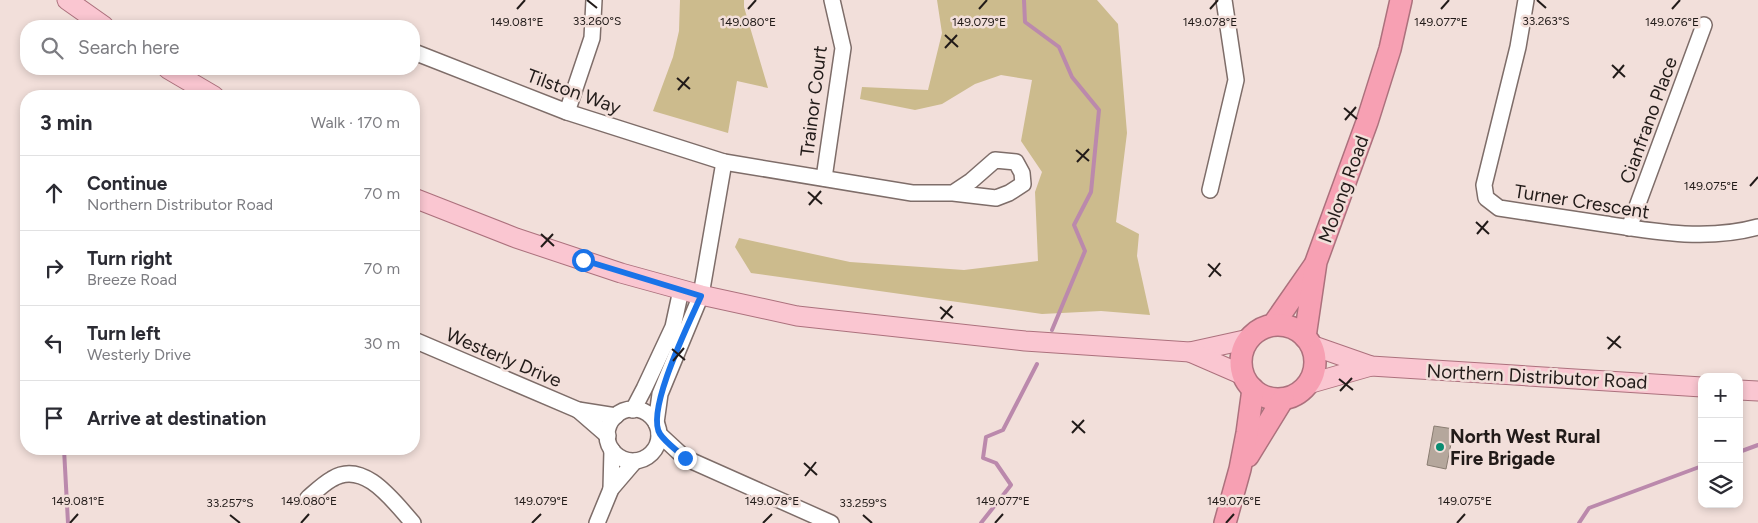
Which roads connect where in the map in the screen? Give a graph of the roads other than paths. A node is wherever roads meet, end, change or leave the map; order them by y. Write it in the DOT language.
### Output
graph roads {
  1 [pos="67,0"];
  2 [pos="594,0"];
  3 [pos="832,0"];
  4 [pos="1224,0"];
  5 [pos="1401,0"];
  6 [pos="1526,0"];
  7 [pos="95,20"];
  8 [pos="1704,26"];
  9 [pos="420,54"];
  10 [pos="178,75"];
  11 [pos="204,90"];
  12 [pos="567,112"];
  13 [pos="724,162"];
  14 [pos="824,178"];
  15 [pos="1210,190"];
  16 [pos="953,193"];
  17 [pos="420,200"];
  18 [pos="1758,227"];
  19 [pos="1629,228"];
  20 [pos="1316,262"];
  21 [pos="681,290"];
  22 [pos="701,296"];
  23 [pos="1272,325"];
  24 [pos="1249,339"];
  25 [pos="1308,341"];
  26 [pos="420,343"];
  27 [pos="1190,352"];
  28 [pos="1371,366"];
  29 [pos="1248,382"];
  30 [pos="1308,384"];
  31 [pos="1698,387"];
  32 [pos="1743,390"];
  33 [pos="1758,391"];
  34 [pos="1282,399"];
  35 [pos="578,410"];
  36 [pos="633,410"];
  37 [pos="616,416"];
  38 [pos="658,428"];
  39 [pos="610,443"];
  40 [pos="650,455"];
  41 [pos="685,458"];
  42 [pos="635,461"];
  43 [pos="1240,469"];
  44 [pos="611,490"];
  45 [pos="308,498"];
  46 [pos="413,523"];
  47 [pos="597,523"];
  48 [pos="831,523"];
  49 [pos="1225,523"];
  1 -- 7 [label="main road"];
  2 -- 12 [label="street"];
  3 -- 14 [label="street, Trainor Court"];
  4 -- 15 [label="street"];
  5 -- 20 [label="highway, Molong Road"];
  6 -- 19 [label="street, Turner Crescent"];
  8 -- 19 [label="street, Cianfrano Place"];
  9 -- 12 [label="street, Tilston Way"];
  10 -- 11 [label="main road"];
  12 -- 13 [label="street, Tilston Way"];
  13 -- 14 [label="street, Tilston Way"];
  13 -- 22 [label="street"];
  14 -- 16 [label="street, Tilston Way"];
  17 -- 21 [label="main road"];
  18 -- 19 [label="street, Turner Crescent"];
  20 -- 23 [label="highway, Molong Road"];
  20 -- 25 [label="highway, Molong Road"];
  21 -- 22 [label="main road"];
  21 -- 36 [label="street"];
  22 -- 27 [label="main road"];
  22 -- 38 [label="street"];
  23 -- 24 [label="highway"];
  23 -- 25 [label="highway"];
  24 -- 27 [label="main road"];
  24 -- 29 [label="highway"];
  25 -- 28 [label="main road, Northern Distributor Road"];
  25 -- 30 [label="highway"];
  26 -- 35 [label="street, Westerly Drive"];
  27 -- 29 [label="main road"];
  28 -- 30 [label="main road, Northern Distributor Road"];
  28 -- 31 [label="main road, Northern Distributor Road"];
  29 -- 34 [label="highway"];
  29 -- 43 [label="highway"];
  30 -- 34 [label="highway"];
  32 -- 33 [label="main road"];
  34 -- 43 [label="highway"];
  35 -- 37 [label="street, Westerly Drive"];
  35 -- 39 [label="street, Westerly Drive"];
  36 -- 37 [label="street"];
  36 -- 38 [label="street"];
  37 -- 39 [label="street"];
  38 -- 40 [label="street"];
  38 -- 41 [label="street"];
  39 -- 42 [label="street"];
  39 -- 44 [label="street"];
  40 -- 41 [label="street"];
  40 -- 42 [label="street"];
  41 -- 48 [label="street"];
  42 -- 44 [label="street"];
  43 -- 49 [label="highway"];
  44 -- 47 [label="street"];
  45 -- 46 [label="street"];
}
